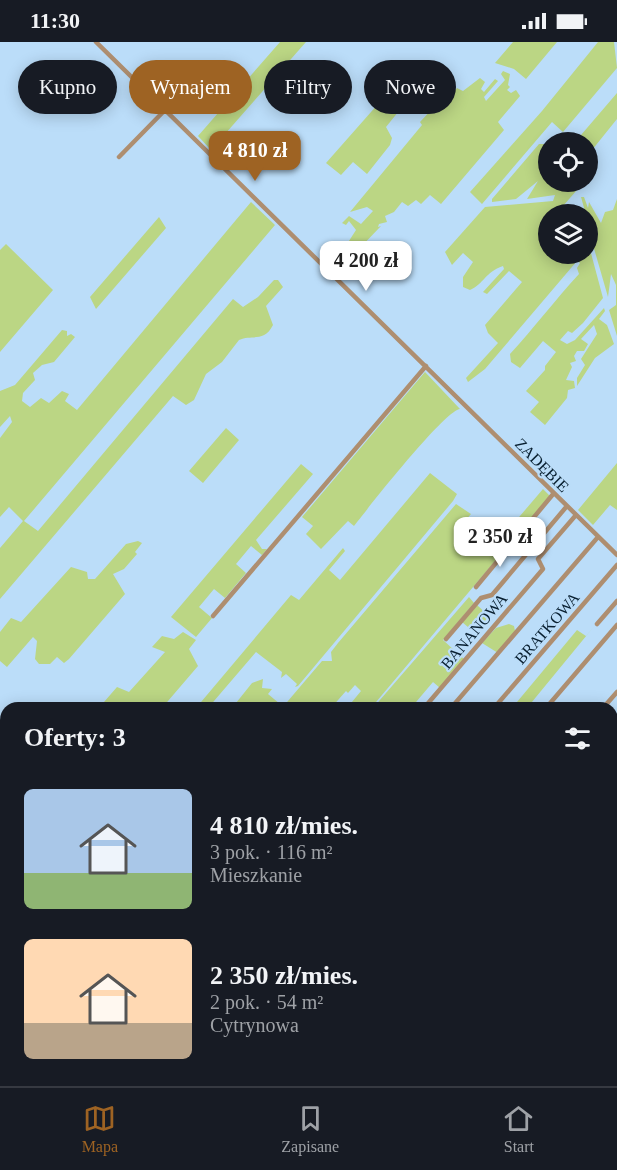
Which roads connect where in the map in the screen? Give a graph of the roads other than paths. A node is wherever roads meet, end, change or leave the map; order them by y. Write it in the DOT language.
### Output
graph roads {
  1 [pos="96,42"];
  2 [pos="129,75"];
  3 [pos="161,114"];
  4 [pos="169,114"];
  5 [pos="119,157"];
  6 [pos="426,366"];
  7 [pos="554,493"];
  8 [pos="567,506"];
  9 [pos="576,515"];
  10 [pos="598,537"];
  11 [pos="617,555"];
  12 [pos="617,565"];
  13 [pos="476,587"];
  14 [pos="617,601"];
  15 [pos="213,616"];
  16 [pos="597,624"];
  17 [pos="617,625"];
  18 [pos="446,639"];
  19 [pos="429,702"];
  20 [pos="456,702"];
  21 [pos="500,702"];
  22 [pos="551,702"];
  1 -- 2 [label="street, ZADĘBIE"];
  3 -- 5 [label="street"];
  4 -- 6 [label="street, ZADĘBIE"];
  6 -- 7 [label="street, ZADĘBIE"];
  6 -- 15 [label="street"];
  7 -- 8 [label="street, ZADĘBIE"];
  7 -- 13 [label="street"];
  8 -- 9 [label="street, ZADĘBIE"];
  8 -- 18 [label="street"];
  9 -- 10 [label="street, ZADĘBIE"];
  9 -- 19 [label="street, BANANOWA"];
  10 -- 11 [label="street, ZADĘBIE"];
  10 -- 20 [label="street"];
  12 -- 21 [label="street, BRATKOWA"];
  14 -- 16 [label="street"];
  17 -- 22 [label="street"];
}
